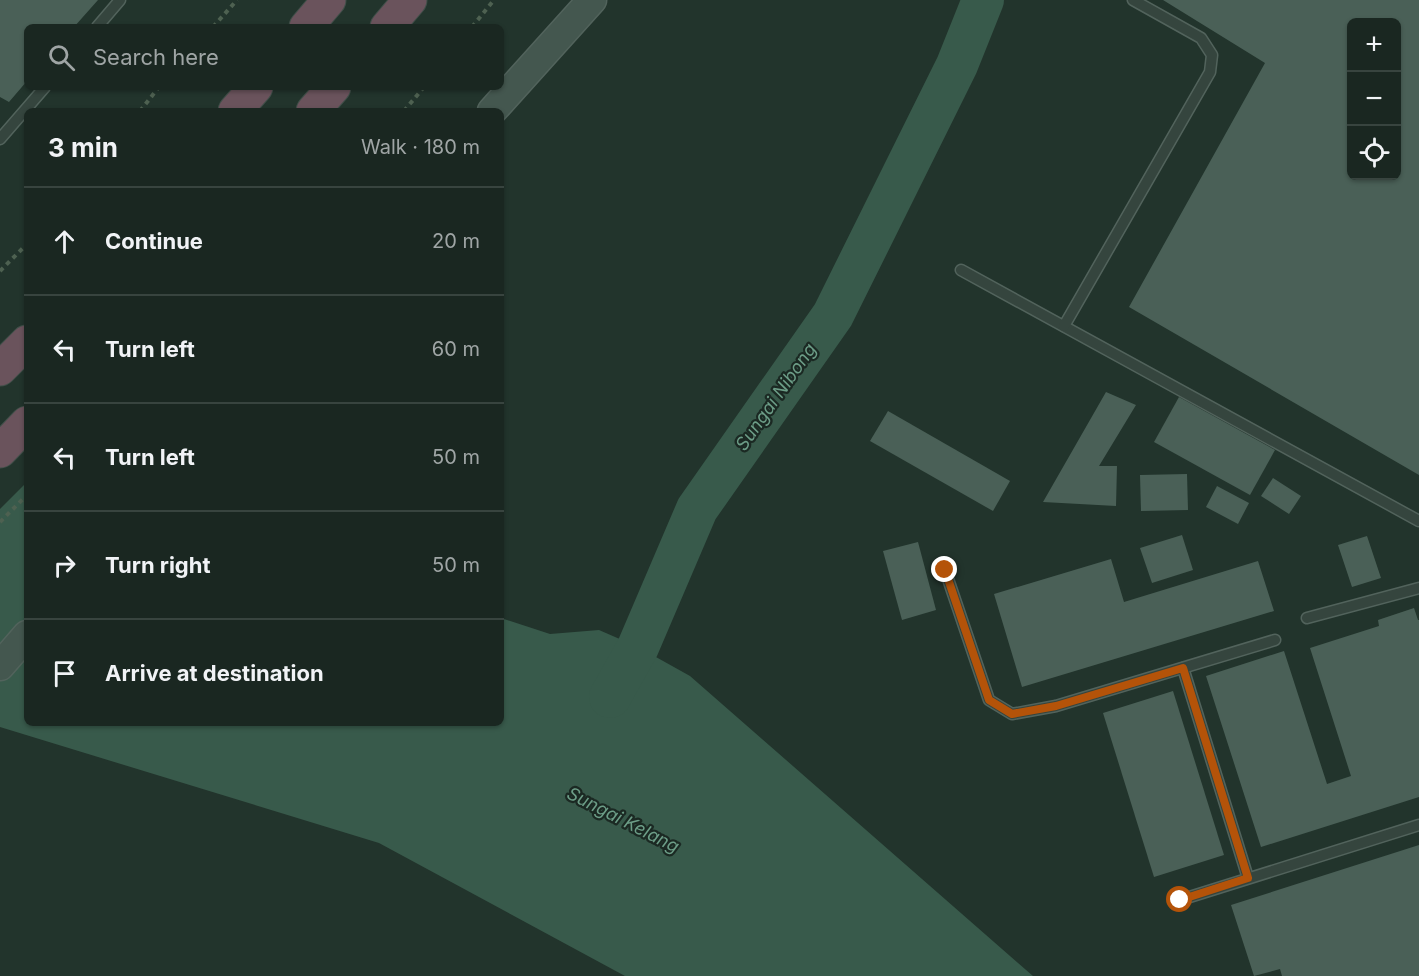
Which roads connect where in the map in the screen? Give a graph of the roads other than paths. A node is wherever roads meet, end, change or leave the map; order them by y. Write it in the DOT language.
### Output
graph roads {
  1 [pos="120,0"];
  2 [pos="329,0"];
  3 [pos="410,0"];
  4 [pos="592,0"];
  5 [pos="1133,0"];
  6 [pos="100,24"];
  7 [pos="309,24"];
  8 [pos="390,24"];
  9 [pos="42,90"];
  10 [pos="253,90"];
  11 [pos="331,90"];
  12 [pos="27,108"];
  13 [pos="238,108"];
  14 [pos="316,108"];
  15 [pos="495,108"];
  16 [pos="24,111"];
  17 [pos="0,139"];
  18 [pos="961,270"];
  19 [pos="1064,327"];
  20 [pos="24,345"];
  21 [pos="0,369"];
  22 [pos="24,426"];
  23 [pos="0,451"];
  24 [pos="1419,521"];
  25 [pos="945,570"];
  26 [pos="1419,588"];
  27 [pos="1307,618"];
  28 [pos="24,638"];
  29 [pos="1275,640"];
  30 [pos="0,666"];
  31 [pos="1183,668"];
  32 [pos="1419,825"];
  33 [pos="1248,878"];
  34 [pos="1180,900"];
  1 -- 6 [label="lane"];
  2 -- 7 [label="highway"];
  3 -- 8 [label="highway"];
  4 -- 15 [label="main road"];
  5 -- 19 [label="lane"];
  9 -- 12 [label="lane"];
  10 -- 13 [label="highway"];
  11 -- 14 [label="highway"];
  16 -- 17 [label="lane"];
  18 -- 19 [label="lane"];
  19 -- 24 [label="lane"];
  20 -- 21 [label="highway"];
  22 -- 23 [label="highway"];
  25 -- 31 [label="lane"];
  26 -- 27 [label="lane"];
  28 -- 30 [label="main road"];
  29 -- 31 [label="lane"];
  31 -- 33 [label="lane"];
  32 -- 33 [label="lane"];
  33 -- 34 [label="lane"];
}
